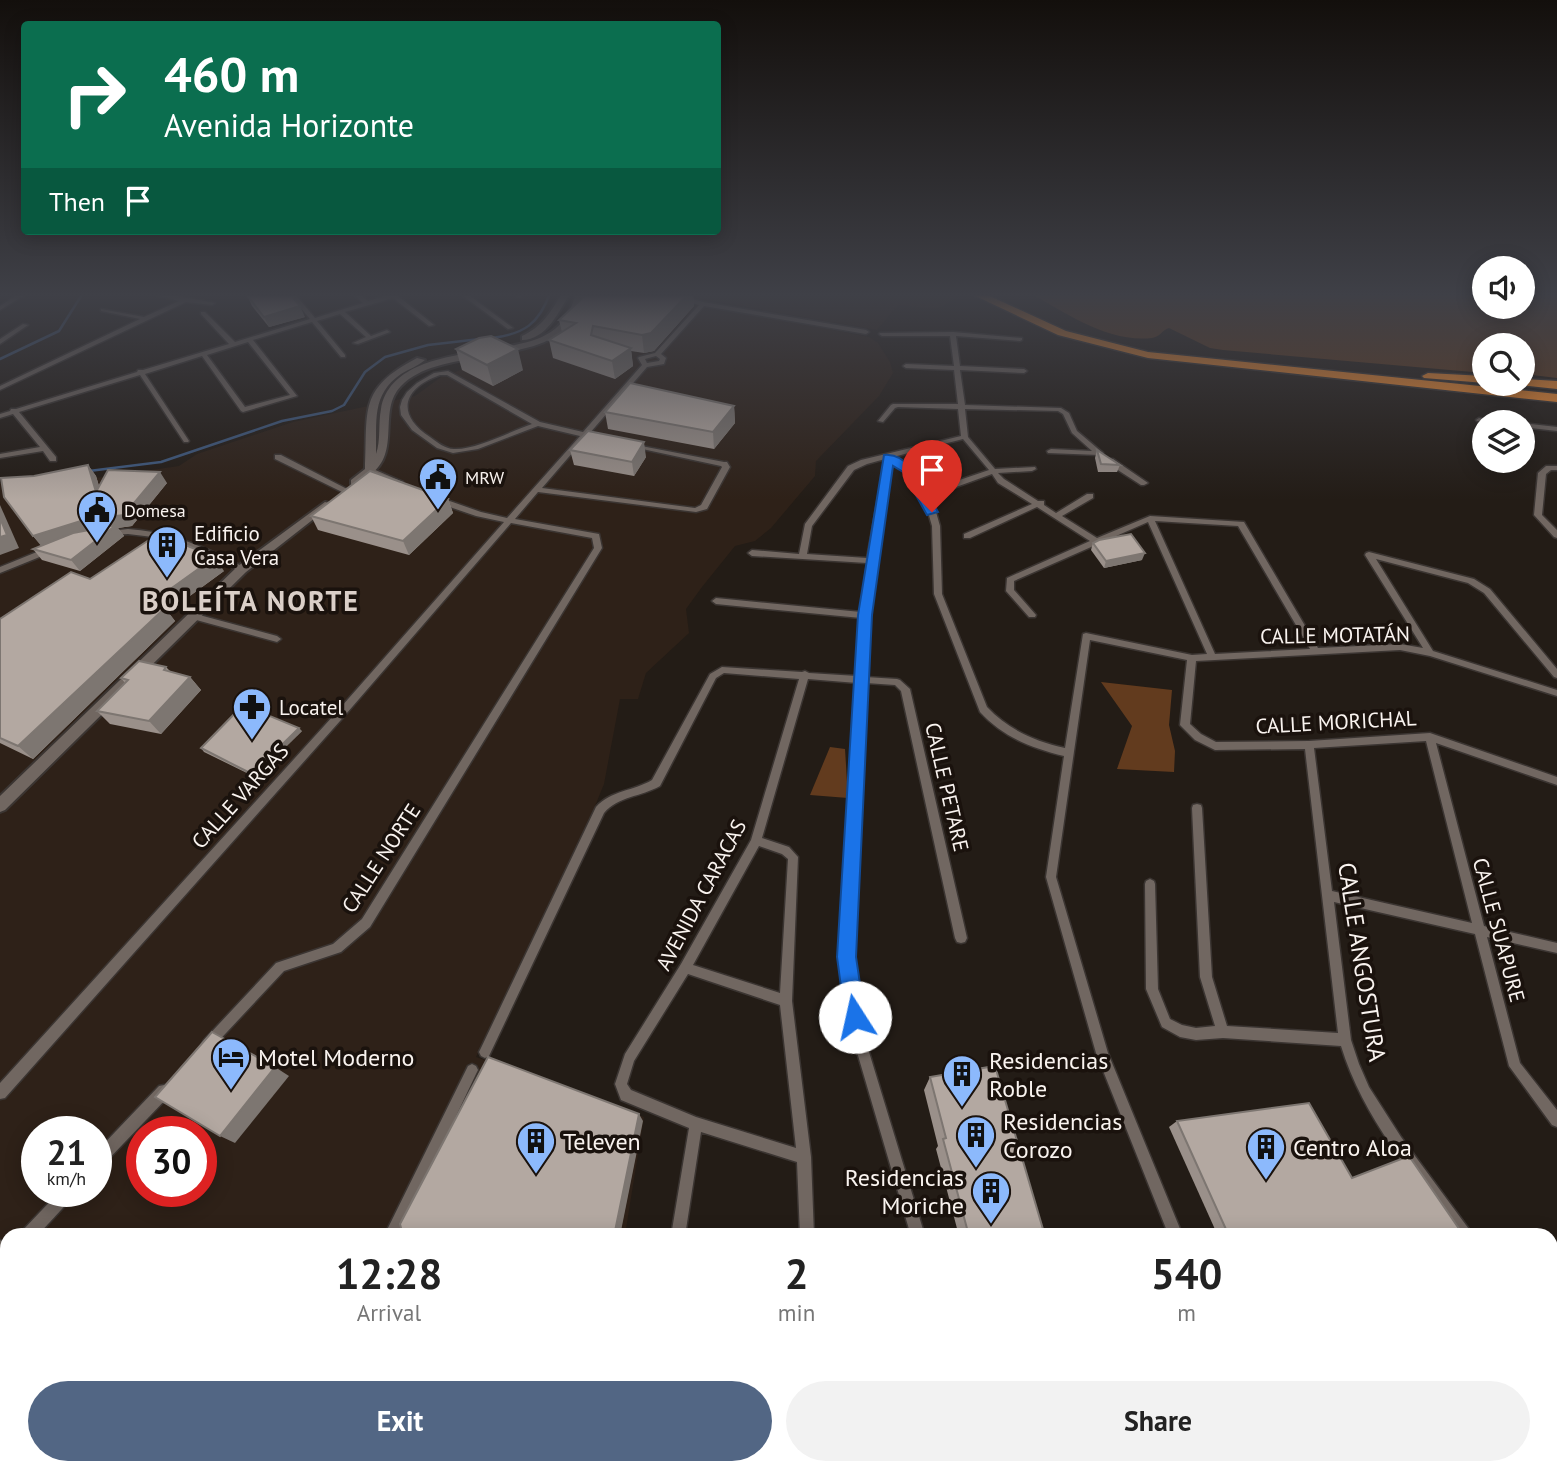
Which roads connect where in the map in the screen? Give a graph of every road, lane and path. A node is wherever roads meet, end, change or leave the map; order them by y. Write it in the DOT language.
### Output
graph roads {
  1 [pos="52,362"];
  2 [pos="174,362"];
  3 [pos="209,362"];
  4 [pos="267,362"];
  5 [pos="417,362"];
  6 [pos="447,362"];
  7 [pos="662,362"];
  8 [pos="956,362"];
  9 [pos="1193,362"];
  10 [pos="1268,362"];
  11 [pos="906,366"];
  12 [pos="957,369"];
  13 [pos="1024,371"];
  14 [pos="140,372"];
  15 [pos="1472,380"];
  16 [pos="1535,384"];
  17 [pos="1535,386"];
  18 [pos="1557,387"];
  19 [pos="0,388"];
  20 [pos="1557,400"];
  21 [pos="963,407"];
  22 [pos="13,410"];
  23 [pos="0,416"];
  24 [pos="881,421"];
  25 [pos="538,424"];
  26 [pos="1535,426"];
  27 [pos="1557,429"];
  28 [pos="585,435"];
  29 [pos="965,437"];
  30 [pos="598,438"];
  31 [pos="186,440"];
  32 [pos="623,443"];
  33 [pos="42,449"];
  34 [pos="1051,451"];
  35 [pos="1099,453"];
  36 [pos="0,456"];
  37 [pos="278,457"];
  38 [pos="889,457"];
  39 [pos="53,459"];
  40 [pos="1557,468"];
  41 [pos="1032,469"];
  42 [pos="370,471"];
  43 [pos="994,471"];
  44 [pos="1144,483"];
  45 [pos="409,486"];
  46 [pos="942,489"];
  47 [pos="345,490"];
  48 [pos="538,490"];
  49 [pos="1090,496"];
  50 [pos="433,497"];
  51 [pos="1041,503"];
  52 [pos="1058,515"];
  53 [pos="1150,518"];
  54 [pos="510,523"];
  55 [pos="103,535"];
  56 [pos="967,536"];
  57 [pos="1557,536"];
  58 [pos="1094,540"];
  59 [pos="61,546"];
  60 [pos="752,552"];
  61 [pos="803,555"];
  62 [pos="871,561"];
  63 [pos="242,569"];
  64 [pos="0,570"];
  65 [pos="716,601"];
  66 [pos="865,615"];
  67 [pos="1032,615"];
  68 [pos="192,616"];
  69 [pos="276,639"];
  70 [pos="1315,650"];
  71 [pos="1430,653"];
  72 [pos="1212,656"];
  73 [pos="1192,658"];
  74 [pos="805,674"];
  75 [pos="1557,675"];
  76 [pos="863,679"];
  77 [pos="1557,693"];
  78 [pos="1430,737"];
  79 [pos="1308,745"];
  80 [pos="1069,753"];
  81 [pos="1557,781"];
  82 [pos="0,806"];
  83 [pos="1197,808"];
  84 [pos="756,841"];
  85 [pos="1150,884"];
  86 [pos="1327,895"];
  87 [pos="1478,928"];
  88 [pos="961,938"];
  89 [pos="1557,947"];
  90 [pos="685,968"];
  91 [pos="786,1001"];
  92 [pos="1223,1032"];
  93 [pos="1345,1040"];
  94 [pos="485,1052"];
  95 [pos="198,1055"];
  96 [pos="472,1070"];
  97 [pos="170,1084"];
  98 [pos="0,1093"];
  99 [pos="1557,1119"];
  100 [pos="696,1124"];
  101 [pos="112,1145"];
  102 [pos="804,1157"];
  103 [pos="54,1207"];
  104 [pos="34,1228"];
  105 [pos="395,1228"];
  106 [pos="679,1228"];
  107 [pos="807,1228"];
  108 [pos="916,1228"];
  109 [pos="1173,1228"];
  110 [pos="1461,1228"];
  1 -- 19 [label="street"];
  2 -- 14 [label="street"];
  3 -- 4 [label="street"];
  5 -- 42 [label="street"];
  6 -- 42 [label="street"];
  7 -- 28 [label="street, CALLE VARGAS"];
  8 -- 12 [label="street"];
  9 -- 20 [label="highway"];
  10 -- 15 [label="highway"];
  11 -- 12 [label="street"];
  12 -- 13 [label="street"];
  12 -- 21 [label="street"];
  14 -- 22 [label="street"];
  14 -- 31 [label="street"];
  16 -- 18 [label="highway"];
  17 -- 18 [label="highway"];
  21 -- 24 [label="street"];
  21 -- 29 [label="street"];
  21 -- 35 [label="street"];
  22 -- 23 [label="street"];
  22 -- 33 [label="street"];
  25 -- 25 [label="street"];
  25 -- 28 [label="street"];
  26 -- 27 [label="street"];
  28 -- 30 [label="street"];
  28 -- 48 [label="street, CALLE VARGAS"];
  29 -- 38 [label="street"];
  29 -- 43 [label="street"];
  32 -- 48 [label="street"];
  33 -- 36 [label="street"];
  33 -- 39 [label="street"];
  34 -- 35 [label="street"];
  35 -- 44 [label="street"];
  37 -- 47 [label="street"];
  38 -- 61 [label="street"];
  38 -- 62 [label="street"];
  38 -- 80 [label="street"];
  40 -- 57 [label="street"];
  41 -- 43 [label="street"];
  42 -- 45 [label="street"];
  42 -- 47 [label="street"];
  43 -- 46 [label="street"];
  43 -- 51 [label="street"];
  47 -- 63 [label="street"];
  48 -- 54 [label="street, CALLE VARGAS"];
  49 -- 52 [label="street"];
  50 -- 54 [label="street"];
  51 -- 52 [label="street"];
  51 -- 56 [label="street"];
  52 -- 58 [label="street"];
  53 -- 58 [label="street"];
  53 -- 70 [label="street"];
  53 -- 72 [label="street"];
  54 -- 95 [label="street, CALLE NORTE"];
  54 -- 98 [label="street, CALLE VARGAS"];
  55 -- 63 [label="street"];
  58 -- 67 [label="street"];
  59 -- 64 [label="street"];
  60 -- 61 [label="street"];
  61 -- 62 [label="street"];
  62 -- 66 [label="street"];
  63 -- 68 [label="street"];
  65 -- 66 [label="street"];
  66 -- 76 [label="street"];
  68 -- 69 [label="street"];
  68 -- 82 [label="street"];
  70 -- 71 [label="street, CALLE MOTATÁN"];
  70 -- 72 [label="street, CALLE MOTATÁN"];
  71 -- 75 [label="street"];
  71 -- 77 [label="street, CALLE MOTATÁN"];
  72 -- 73 [label="street, CALLE MOTATÁN"];
  73 -- 79 [label="street, CALLE MORICHAL"];
  73 -- 80 [label="street, CALLE MOTATÁN"];
  74 -- 76 [label="street"];
  74 -- 84 [label="street, AVENIDA CARACAS"];
  74 -- 94 [label="street"];
  76 -- 88 [label="street, CALLE PETARE"];
  76 -- 108 [label="street"];
  78 -- 79 [label="street, CALLE MORICHAL"];
  78 -- 81 [label="street, CALLE MORICHAL"];
  78 -- 87 [label="street, CALLE SUAPURE"];
  79 -- 86 [label="street, CALLE ANGOSTURA"];
  80 -- 109 [label="street"];
  83 -- 92 [label="street"];
  84 -- 90 [label="street, AVENIDA CARACAS"];
  84 -- 91 [label="street"];
  85 -- 92 [label="street"];
  86 -- 87 [label="street"];
  86 -- 93 [label="street, CALLE ANGOSTURA"];
  87 -- 89 [label="street"];
  87 -- 99 [label="street, CALLE SUAPURE"];
  90 -- 91 [label="street"];
  90 -- 100 [label="street, AVENIDA CARACAS"];
  91 -- 102 [label="street"];
  92 -- 93 [label="street"];
  93 -- 110 [label="street, CALLE ANGOSTURA"];
  96 -- 105 [label="street"];
  97 -- 101 [label="street"];
  100 -- 102 [label="street"];
  100 -- 106 [label="street"];
  102 -- 107 [label="street"];
  103 -- 104 [label="street"];
}
